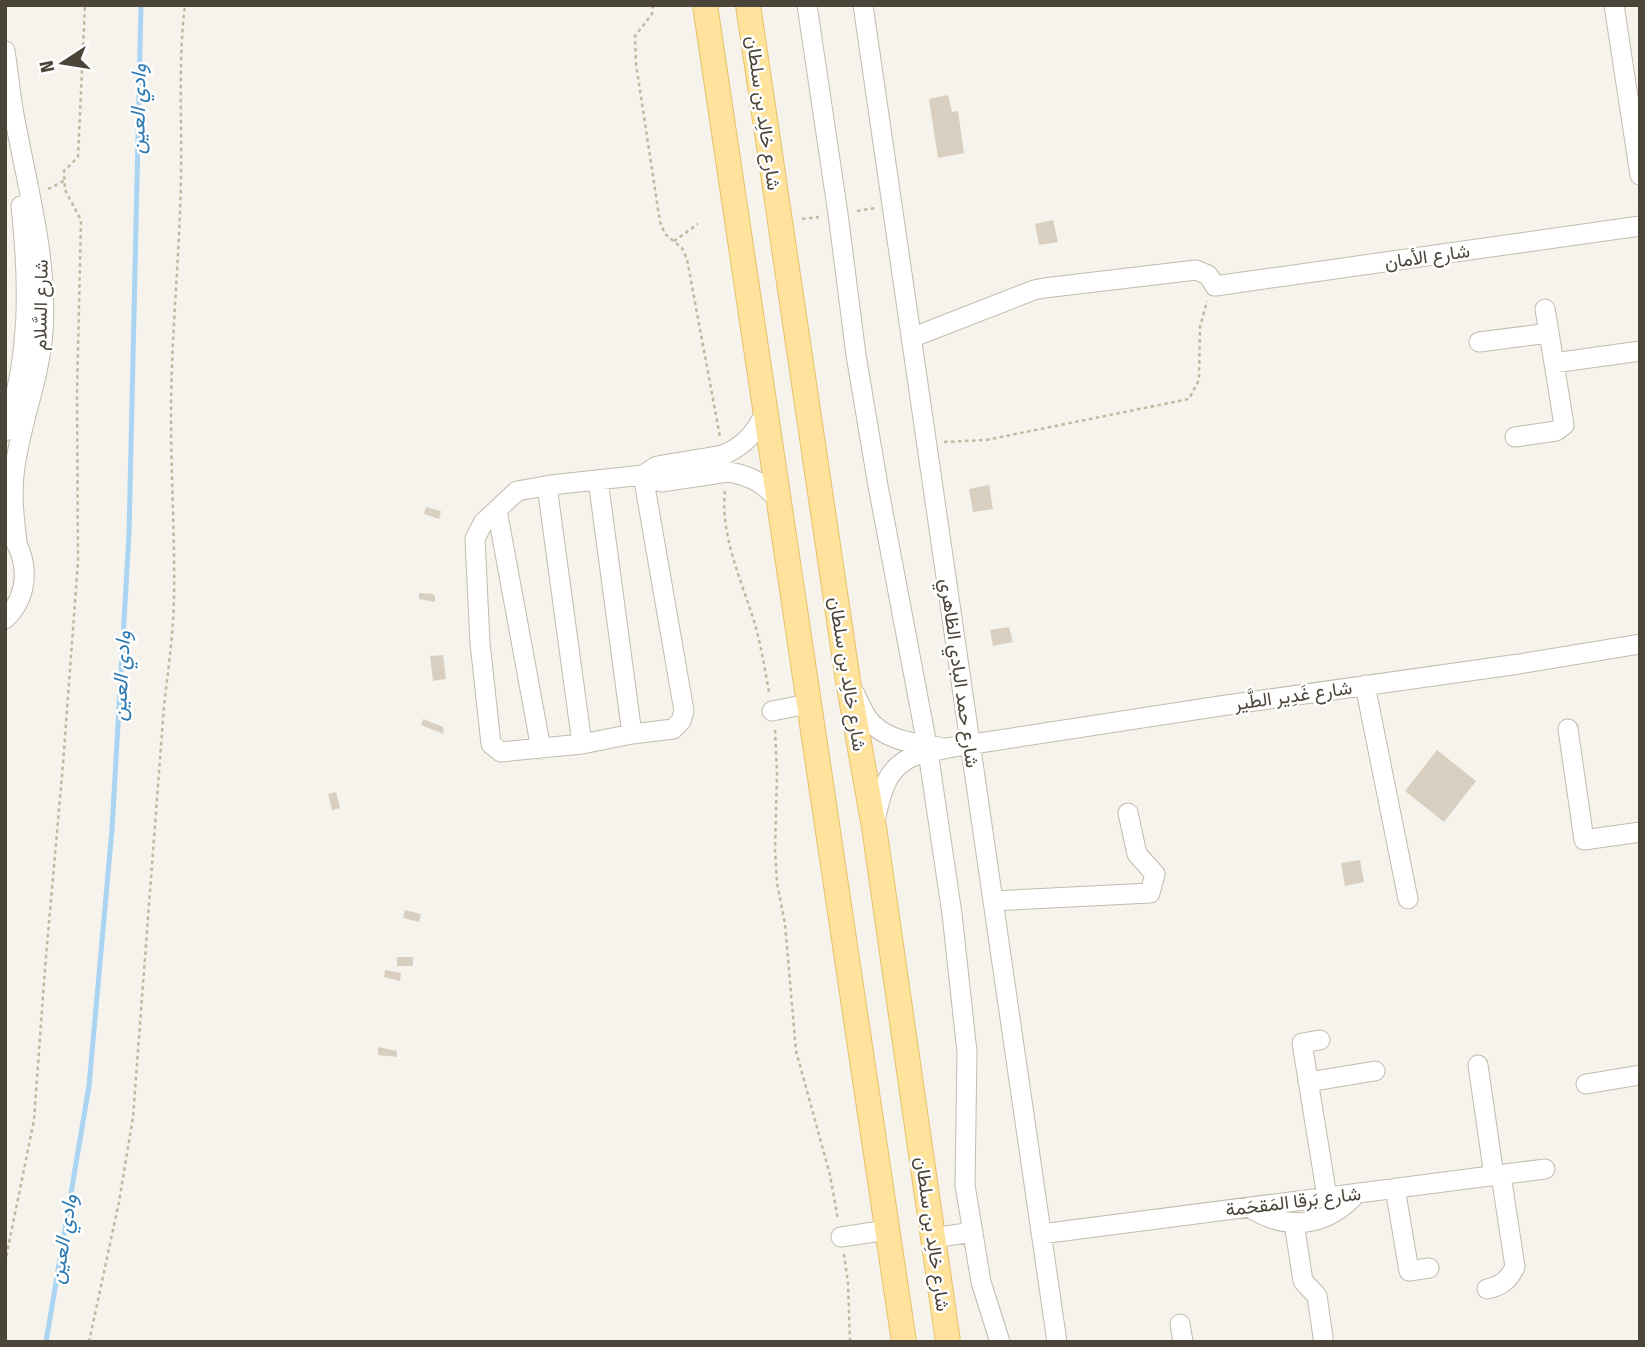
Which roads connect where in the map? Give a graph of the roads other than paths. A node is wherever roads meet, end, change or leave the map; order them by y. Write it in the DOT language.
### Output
graph roads {
  1 [pos="705,5"];
  2 [pos="748,5"];
  3 [pos="807,5"];
  4 [pos="863,5"];
  5 [pos="1614,5"];
  6 [pos="5,51"];
  7 [pos="13,110"];
  8 [pos="1640,175"];
  9 [pos="1640,226"];
  10 [pos="1545,309"];
  11 [pos="1549,333"];
  12 [pos="911,338"];
  13 [pos="1479,342"];
  14 [pos="1640,351"];
  15 [pos="1554,363"];
  16 [pos="765,412"];
  17 [pos="5,431"];
  18 [pos="1515,437"];
  19 [pos="726,464"];
  20 [pos="643,475"];
  21 [pos="598,480"];
  22 [pos="547,486"];
  23 [pos="778,500"];
  24 [pos="497,510"];
  25 [pos="11,535"];
  26 [pos="5,619"];
  27 [pos="1640,644"];
  28 [pos="848,681"];
  29 [pos="1365,685"];
  30 [pos="808,705"];
  31 [pos="772,711"];
  32 [pos="1568,729"];
  33 [pos="632,734"];
  34 [pos="582,744"];
  35 [pos="970,744"];
  36 [pos="541,749"];
  37 [pos="927,749"];
  38 [pos="1128,813"];
  39 [pos="874,827"];
  40 [pos="1640,832"];
  41 [pos="1408,899"];
  42 [pos="993,901"];
  43 [pos="1320,1040"];
  44 [pos="1478,1065"];
  45 [pos="1375,1071"];
  46 [pos="1640,1075"];
  47 [pos="1308,1082"];
  48 [pos="1586,1084"];
  49 [pos="1545,1169"];
  50 [pos="1498,1175"];
  51 [pos="1395,1188"];
  52 [pos="1357,1193"];
  53 [pos="1327,1197"];
  54 [pos="1249,1207"];
  55 [pos="1294,1223"];
  56 [pos="887,1230"];
  57 [pos="973,1232"];
  58 [pos="1041,1234"];
  59 [pos="841,1237"];
  60 [pos="933,1238"];
  61 [pos="1429,1268"];
  62 [pos="1487,1289"];
  63 [pos="1323,1337"];
  64 [pos="904,1342"];
  65 [pos="948,1342"];
  66 [pos="1000,1342"];
  67 [pos="1057,1342"];
  1 -- 16 [label="main road"];
  2 -- 28 [label="main road, شارع خالِد بن سلطان"];
  3 -- 37 [label="street"];
  4 -- 12 [label="street, شارع حمد البادي الظاهري"];
  5 -- 8 [label="street"];
  6 -- 7 [label="street, شارع السَّلام"];
  7 -- 17 [label="street, شارع السَّلام"];
  7 -- 25 [label="street, شارع السَّلام"];
  9 -- 12 [label="street, شارع الأمان"];
  10 -- 11 [label="street"];
  11 -- 13 [label="street"];
  11 -- 15 [label="street"];
  12 -- 35 [label="street, شارع حمد البادي الظاهري"];
  14 -- 15 [label="street"];
  15 -- 18 [label="street"];
  16 -- 19 [label="street"];
  16 -- 23 [label="main road"];
  19 -- 20 [label="street"];
  19 -- 23 [label="street"];
  20 -- 21 [label="street"];
  20 -- 33 [label="street"];
  21 -- 22 [label="street"];
  21 -- 33 [label="street"];
  22 -- 24 [label="street"];
  22 -- 34 [label="street"];
  23 -- 30 [label="main road"];
  24 -- 36 [label="street"];
  24 -- 36 [label="street"];
  25 -- 26 [label="street, شارع السَّلام"];
  27 -- 29 [label="street, شارع غَدِير الطَّير"];
  28 -- 37 [label="street, شارع غَدِير الطَّير"];
  28 -- 39 [label="main road, شارع خالِد بن سلطان"];
  29 -- 35 [label="street, شارع غَدِير الطَّير"];
  29 -- 41 [label="street"];
  30 -- 31 [label="street"];
  30 -- 56 [label="main road"];
  32 -- 40 [label="street"];
  33 -- 34 [label="street"];
  34 -- 36 [label="street"];
  35 -- 37 [label="street, شارع غَدِير الطَّير"];
  35 -- 42 [label="street, شارع حمد البادي الظاهري"];
  37 -- 39 [label="street, شارع غَدِير الطَّير"];
  37 -- 57 [label="street"];
  38 -- 42 [label="street"];
  39 -- 60 [label="main road, شارع خالِد بن سلطان"];
  42 -- 58 [label="street, شارع حمد البادي الظاهري"];
  43 -- 47 [label="street"];
  44 -- 50 [label="street"];
  45 -- 47 [label="street"];
  46 -- 48 [label="street"];
  47 -- 53 [label="street"];
  49 -- 50 [label="street, شارع بَرقا المَقحَمة"];
  50 -- 51 [label="street, شارع بَرقا المَقحَمة"];
  50 -- 62 [label="street"];
  51 -- 52 [label="street, شارع بَرقا المَقحَمة"];
  51 -- 61 [label="street"];
  52 -- 53 [label="street, شارع بَرقا المَقحَمة"];
  52 -- 55 [label="street"];
  53 -- 54 [label="street, شارع بَرقا المَقحَمة"];
  54 -- 55 [label="street"];
  54 -- 58 [label="street, شارع بَرقا المَقحَمة"];
  55 -- 63 [label="street"];
  56 -- 59 [label="street"];
  56 -- 64 [label="main road"];
  57 -- 60 [label="street"];
  57 -- 66 [label="street"];
  58 -- 67 [label="street, شارع حمد البادي الظاهري"];
  60 -- 65 [label="main road, شارع خالِد بن سلطان"];
}
